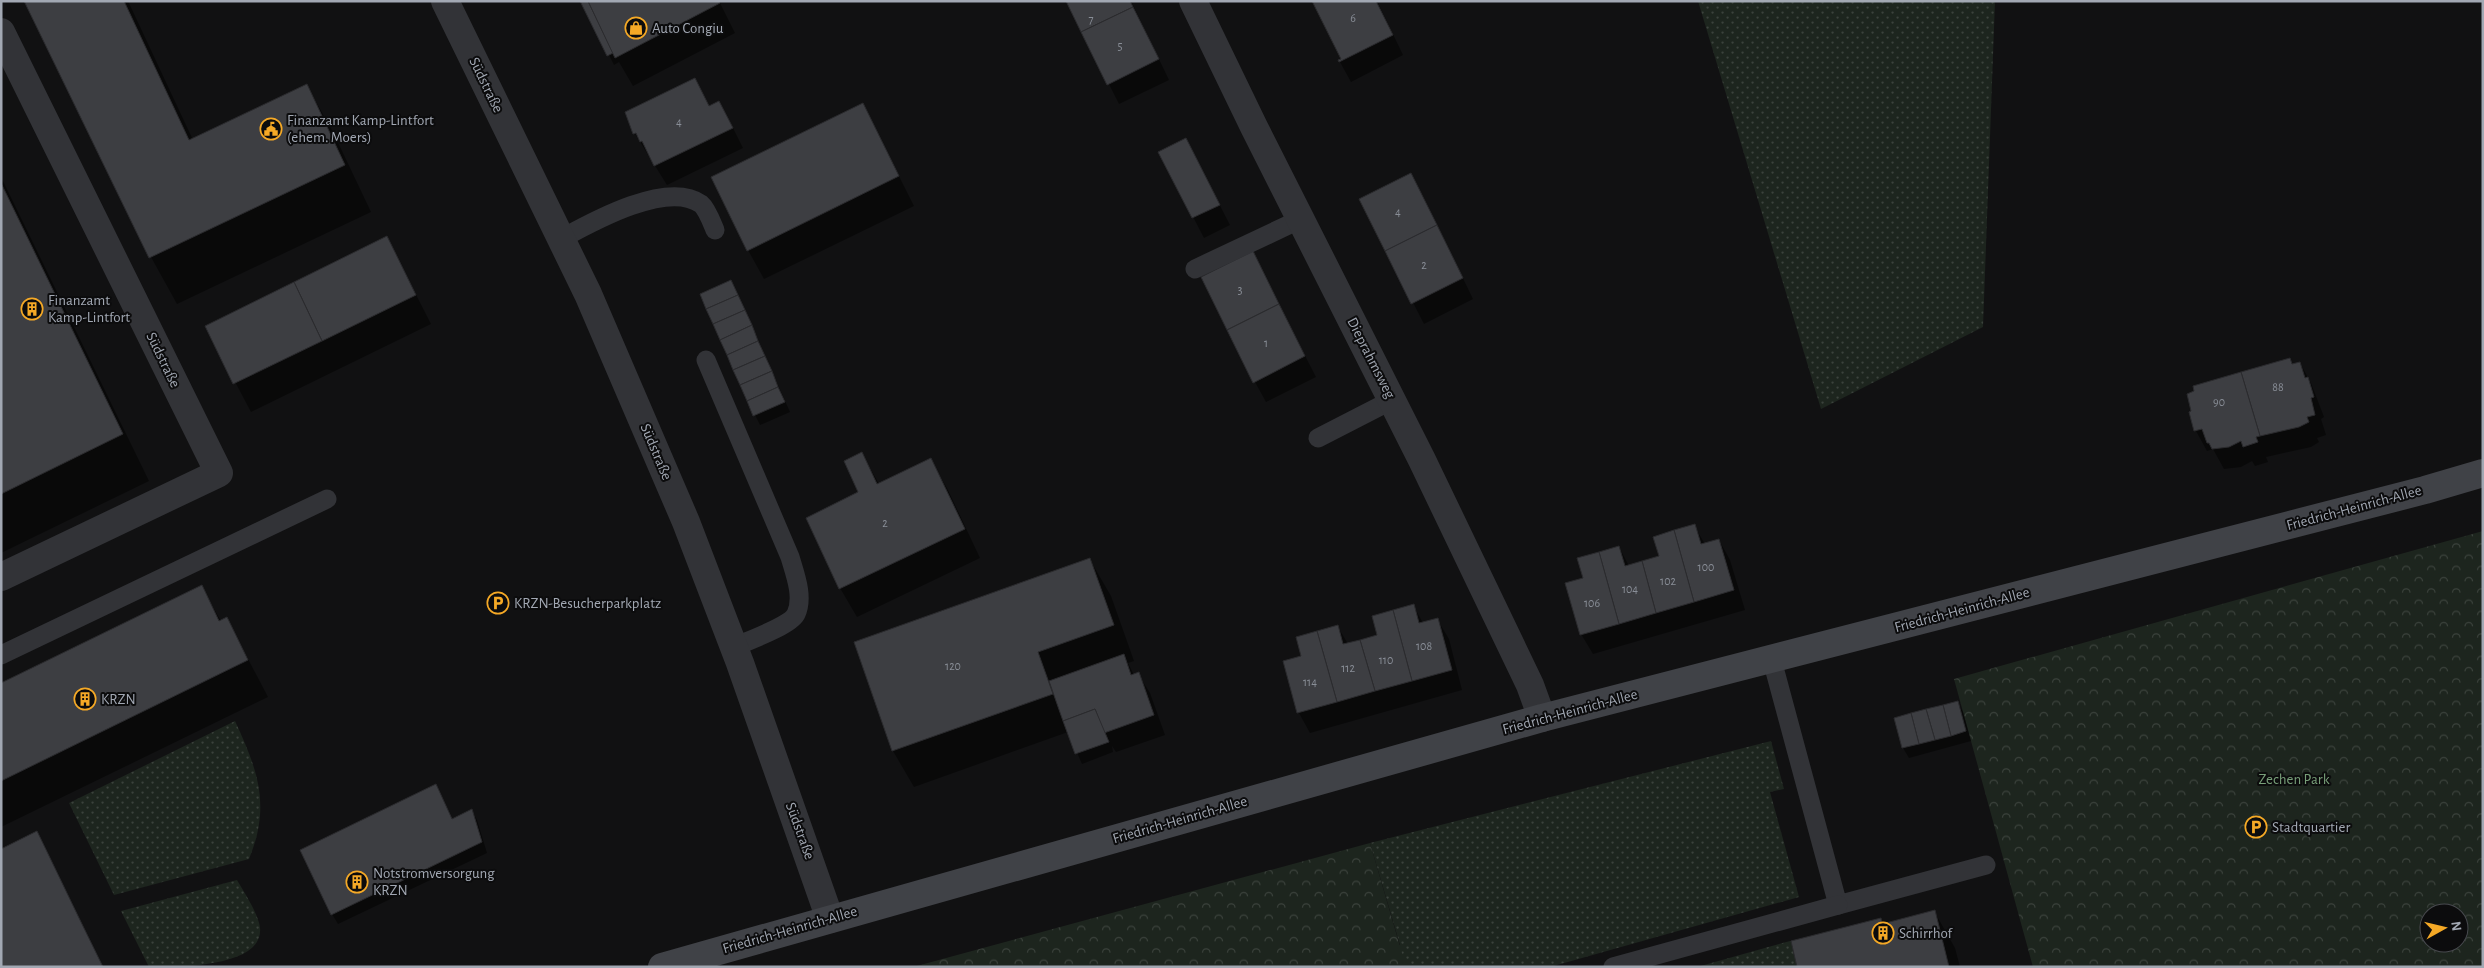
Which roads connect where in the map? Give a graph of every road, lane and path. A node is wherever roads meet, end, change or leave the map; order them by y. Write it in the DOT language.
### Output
graph roads {
  1 [pos="446,1"];
  2 [pos="1194,1"];
  3 [pos="1,32"];
  4 [pos="1301,219"];
  5 [pos="715,230"];
  6 [pos="561,239"];
  7 [pos="1195,269"];
  8 [pos="706,360"];
  9 [pos="1392,400"];
  10 [pos="1318,438"];
  11 [pos="2483,473"];
  12 [pos="327,500"];
  13 [pos="1,577"];
  14 [pos="734,647"];
  15 [pos="1,655"];
  16 [pos="1772,660"];
  17 [pos="1542,718"];
  18 [pos="1986,865"];
  19 [pos="1838,904"];
  20 [pos="830,919"];
  21 [pos="662,967"];
  22 [pos="1613,967"];
  1 -- 6 [label="street, Südstraße"];
  2 -- 4 [label="street, Dieprahmsweg"];
  3 -- 13 [label="street, Südstraße"];
  4 -- 7 [label="lane"];
  4 -- 9 [label="street, Dieprahmsweg"];
  5 -- 6 [label="lane"];
  6 -- 14 [label="street, Südstraße"];
  8 -- 14 [label="lane"];
  9 -- 10 [label="lane"];
  9 -- 17 [label="street, Dieprahmsweg"];
  11 -- 16 [label="main road, Friedrich-Heinrich-Allee"];
  12 -- 15 [label="lane"];
  14 -- 20 [label="street, Südstraße"];
  16 -- 17 [label="main road, Friedrich-Heinrich-Allee"];
  16 -- 19 [label="lane"];
  17 -- 20 [label="main road, Friedrich-Heinrich-Allee"];
  18 -- 19 [label="lane"];
  19 -- 22 [label="lane"];
  20 -- 21 [label="main road, Friedrich-Heinrich-Allee"];
}
